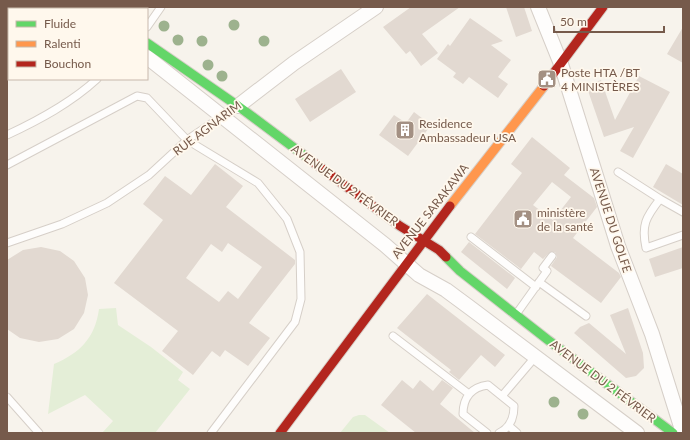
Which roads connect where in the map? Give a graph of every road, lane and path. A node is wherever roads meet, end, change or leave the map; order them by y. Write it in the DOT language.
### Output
graph roads {
  1 [pos="161,7"];
  2 [pos="376,7"];
  3 [pos="538,7"];
  4 [pos="602,7"];
  5 [pos="148,26"];
  6 [pos="148,44"];
  7 [pos="148,57"];
  8 [pos="561,64"];
  9 [pos="95,80"];
  10 [pos="238,106"];
  11 [pos="222,116"];
  12 [pos="7,135"];
  13 [pos="187,140"];
  14 [pos="7,165"];
  15 [pos="618,172"];
  16 [pos="660,199"];
  17 [pos="683,212"];
  18 [pos="683,235"];
  19 [pos="471,237"];
  20 [pos="422,240"];
  21 [pos="7,243"];
  22 [pos="552,256"];
  23 [pos="405,263"];
  24 [pos="460,271"];
  25 [pos="538,284"];
  26 [pos="446,290"];
  27 [pos="516,315"];
  28 [pos="586,316"];
  29 [pos="393,336"];
  30 [pos="548,340"];
  31 [pos="536,356"];
  32 [pos="469,394"];
  33 [pos="502,396"];
  34 [pos="7,397"];
  35 [pos="508,426"];
  36 [pos="39,433"];
  37 [pos="211,433"];
  38 [pos="280,433"];
  39 [pos="487,433"];
  40 [pos="499,433"];
  41 [pos="517,433"];
  42 [pos="636,433"];
  43 [pos="673,433"];
  44 [pos="683,433"];
  1 -- 5 [label="lane"];
  2 -- 10 [label="street, RUE AGNARIM"];
  3 -- 8 [label="street, AVENUE DU GOLFE"];
  4 -- 8 [label="street, AVENUE SARAKAWA"];
  6 -- 10 [label="street, AVENUE DU 2 FÉVRIER"];
  7 -- 11 [label="street, AVENUE DU 2 FÉVRIER"];
  8 -- 20 [label="street, AVENUE SARAKAWA"];
  8 -- 44 [label="street, AVENUE DU GOLFE"];
  9 -- 12 [label="lane"];
  10 -- 11 [label="lane, RUE AGNARIM"];
  10 -- 20 [label="street, AVENUE DU 2 FÉVRIER"];
  11 -- 13 [label="lane, RUE AGNARIM"];
  11 -- 23 [label="street, AVENUE DU 2 FÉVRIER"];
  13 -- 14 [label="lane"];
  13 -- 21 [label="lane, RUE AGNARIM"];
  13 -- 37 [label="lane"];
  15 -- 16 [label="lane"];
  16 -- 17 [label="lane"];
  16 -- 18 [label="lane"];
  19 -- 25 [label="lane"];
  20 -- 23 [label="street, AVENUE SARAKAWA"];
  20 -- 24 [label="street, AVENUE DU 2 FÉVRIER"];
  22 -- 25 [label="lane"];
  23 -- 26 [label="street, AVENUE DU 2 FÉVRIER"];
  23 -- 38 [label="street, AVENUE SARAKAWA"];
  24 -- 26 [label="street"];
  24 -- 27 [label="street, AVENUE DU 2 FÉVRIER"];
  25 -- 27 [label="lane"];
  25 -- 28 [label="lane"];
  26 -- 31 [label="street, AVENUE DU 2 FÉVRIER"];
  27 -- 30 [label="street, AVENUE DU 2 FÉVRIER"];
  29 -- 32 [label="lane"];
  30 -- 31 [label="street"];
  30 -- 43 [label="street, AVENUE DU 2 FÉVRIER"];
  31 -- 33 [label="lane"];
  31 -- 42 [label="street, AVENUE DU 2 FÉVRIER"];
  32 -- 33 [label="lane"];
  32 -- 39 [label="lane"];
  33 -- 35 [label="lane"];
  34 -- 36 [label="lane"];
  35 -- 40 [label="lane"];
  35 -- 41 [label="lane"];
}
